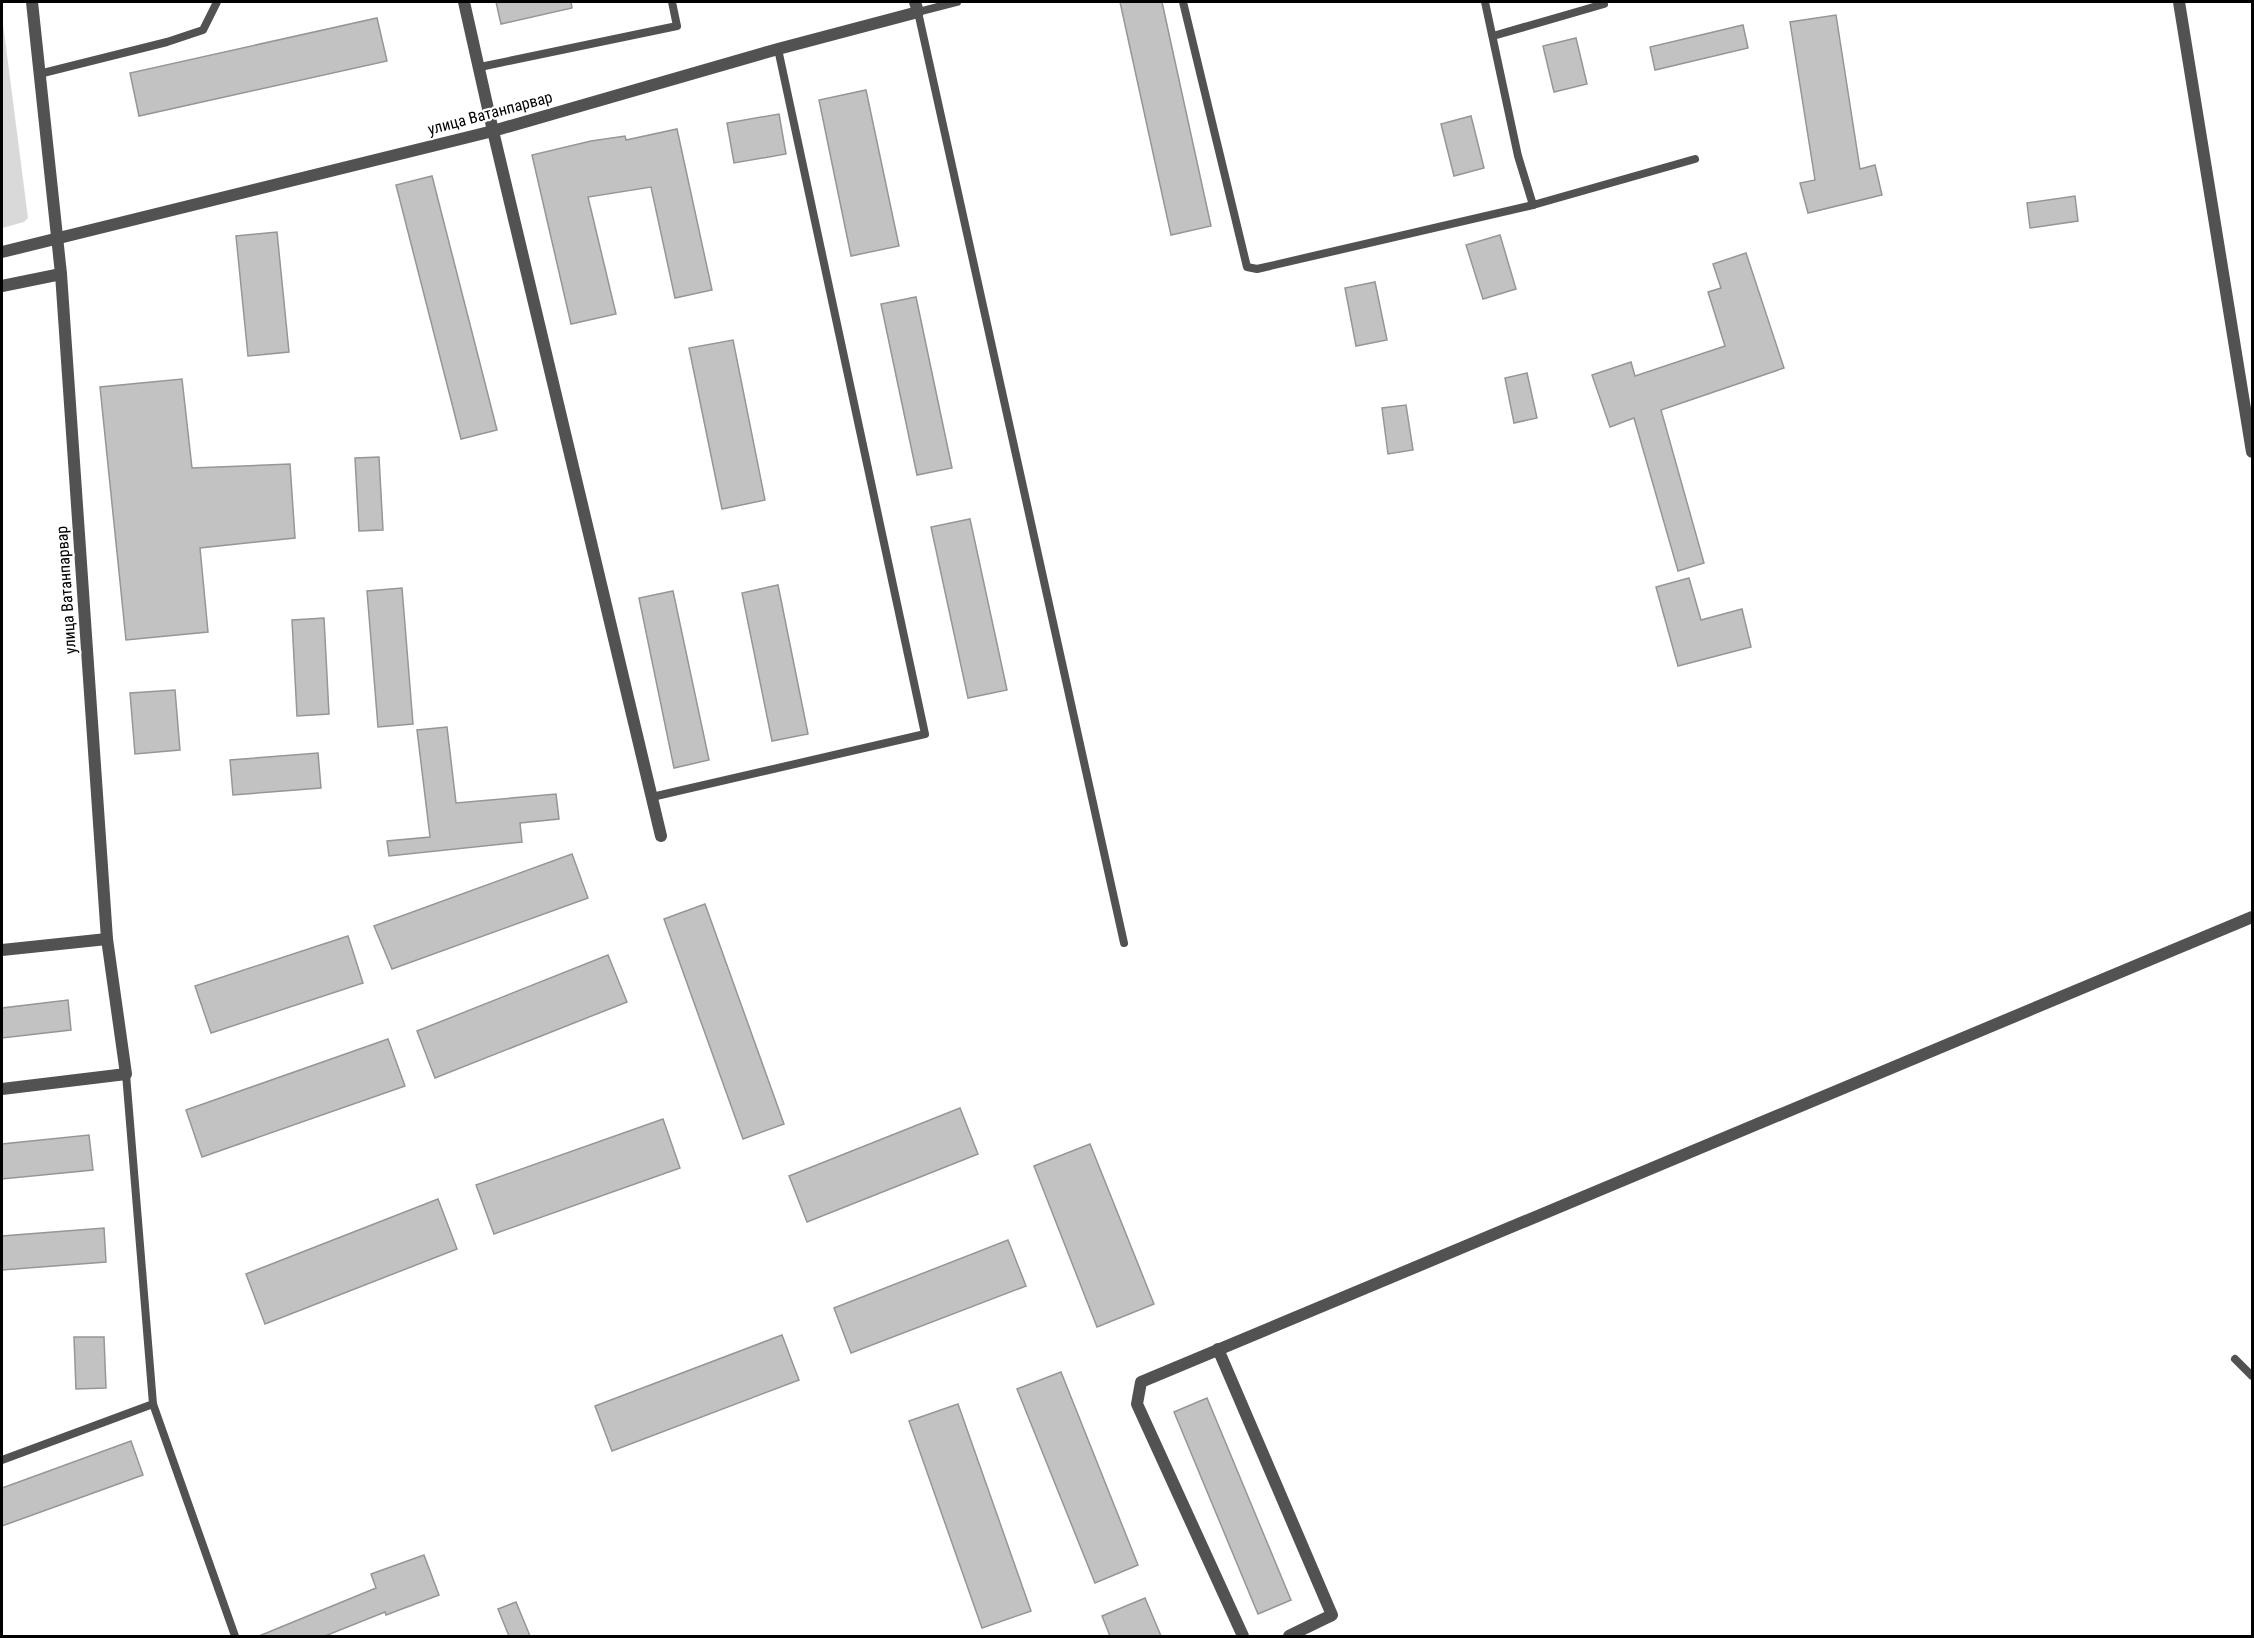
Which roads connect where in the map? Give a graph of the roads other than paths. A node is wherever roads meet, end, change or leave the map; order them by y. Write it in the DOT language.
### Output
graph roads {
  1 [pos="32,2"];
  2 [pos="217,2"];
  3 [pos="465,2"];
  4 [pos="672,2"];
  5 [pos="957,2"];
  6 [pos="1183,2"];
  7 [pos="1485,2"];
  8 [pos="2179,2"];
  9 [pos="1604,4"];
  10 [pos="916,7"];
  11 [pos="1493,36"];
  12 [pos="778,49"];
  13 [pos="480,67"];
  14 [pos="39,74"];
  15 [pos="493,131"];
  16 [pos="1695,159"];
  17 [pos="1533,205"];
  18 [pos="57,240"];
  19 [pos="2,252"];
  20 [pos="61,274"];
  21 [pos="2,286"];
  22 [pos="2253,452"];
  23 [pos="652,797"];
  24 [pos="661,836"];
  25 [pos="2253,917"];
  26 [pos="107,939"];
  27 [pos="1124,943"];
  28 [pos="2,950"];
  29 [pos="126,1074"];
  30 [pos="2,1089"];
  31 [pos="1218,1349"];
  32 [pos="2235,1359"];
  33 [pos="2253,1376"];
  34 [pos="153,1404"];
  35 [pos="2,1460"];
  36 [pos="235,1636"];
  37 [pos="1243,1636"];
  38 [pos="1288,1636"];
  1 -- 14 [label="street, улица Ватанпарвар"];
  2 -- 14 [label="lane"];
  3 -- 13 [label="street"];
  4 -- 13 [label="lane"];
  5 -- 10 [label="lane"];
  6 -- 17 [label="lane"];
  7 -- 11 [label="lane"];
  8 -- 22 [label="street"];
  9 -- 11 [label="lane"];
  10 -- 12 [label="street, улица Ватанпарвар"];
  10 -- 27 [label="lane"];
  11 -- 17 [label="lane"];
  12 -- 15 [label="street, улица Ватанпарвар"];
  12 -- 23 [label="lane"];
  13 -- 15 [label="street"];
  14 -- 18 [label="street, улица Ватанпарвар"];
  15 -- 18 [label="street, улица Ватанпарвар"];
  15 -- 23 [label="street"];
  16 -- 17 [label="lane"];
  18 -- 19 [label="street"];
  18 -- 20 [label="street, улица Ватанпарвар"];
  20 -- 21 [label="street"];
  20 -- 26 [label="street, улица Ватанпарвар"];
  23 -- 24 [label="street"];
  25 -- 31 [label="street"];
  26 -- 28 [label="street"];
  26 -- 29 [label="street, улица Ватанпарвар"];
  29 -- 30 [label="street"];
  29 -- 34 [label="lane"];
  31 -- 37 [label="street"];
  31 -- 38 [label="street"];
  32 -- 33 [label="lane"];
  34 -- 35 [label="lane"];
  34 -- 36 [label="lane"];
}
